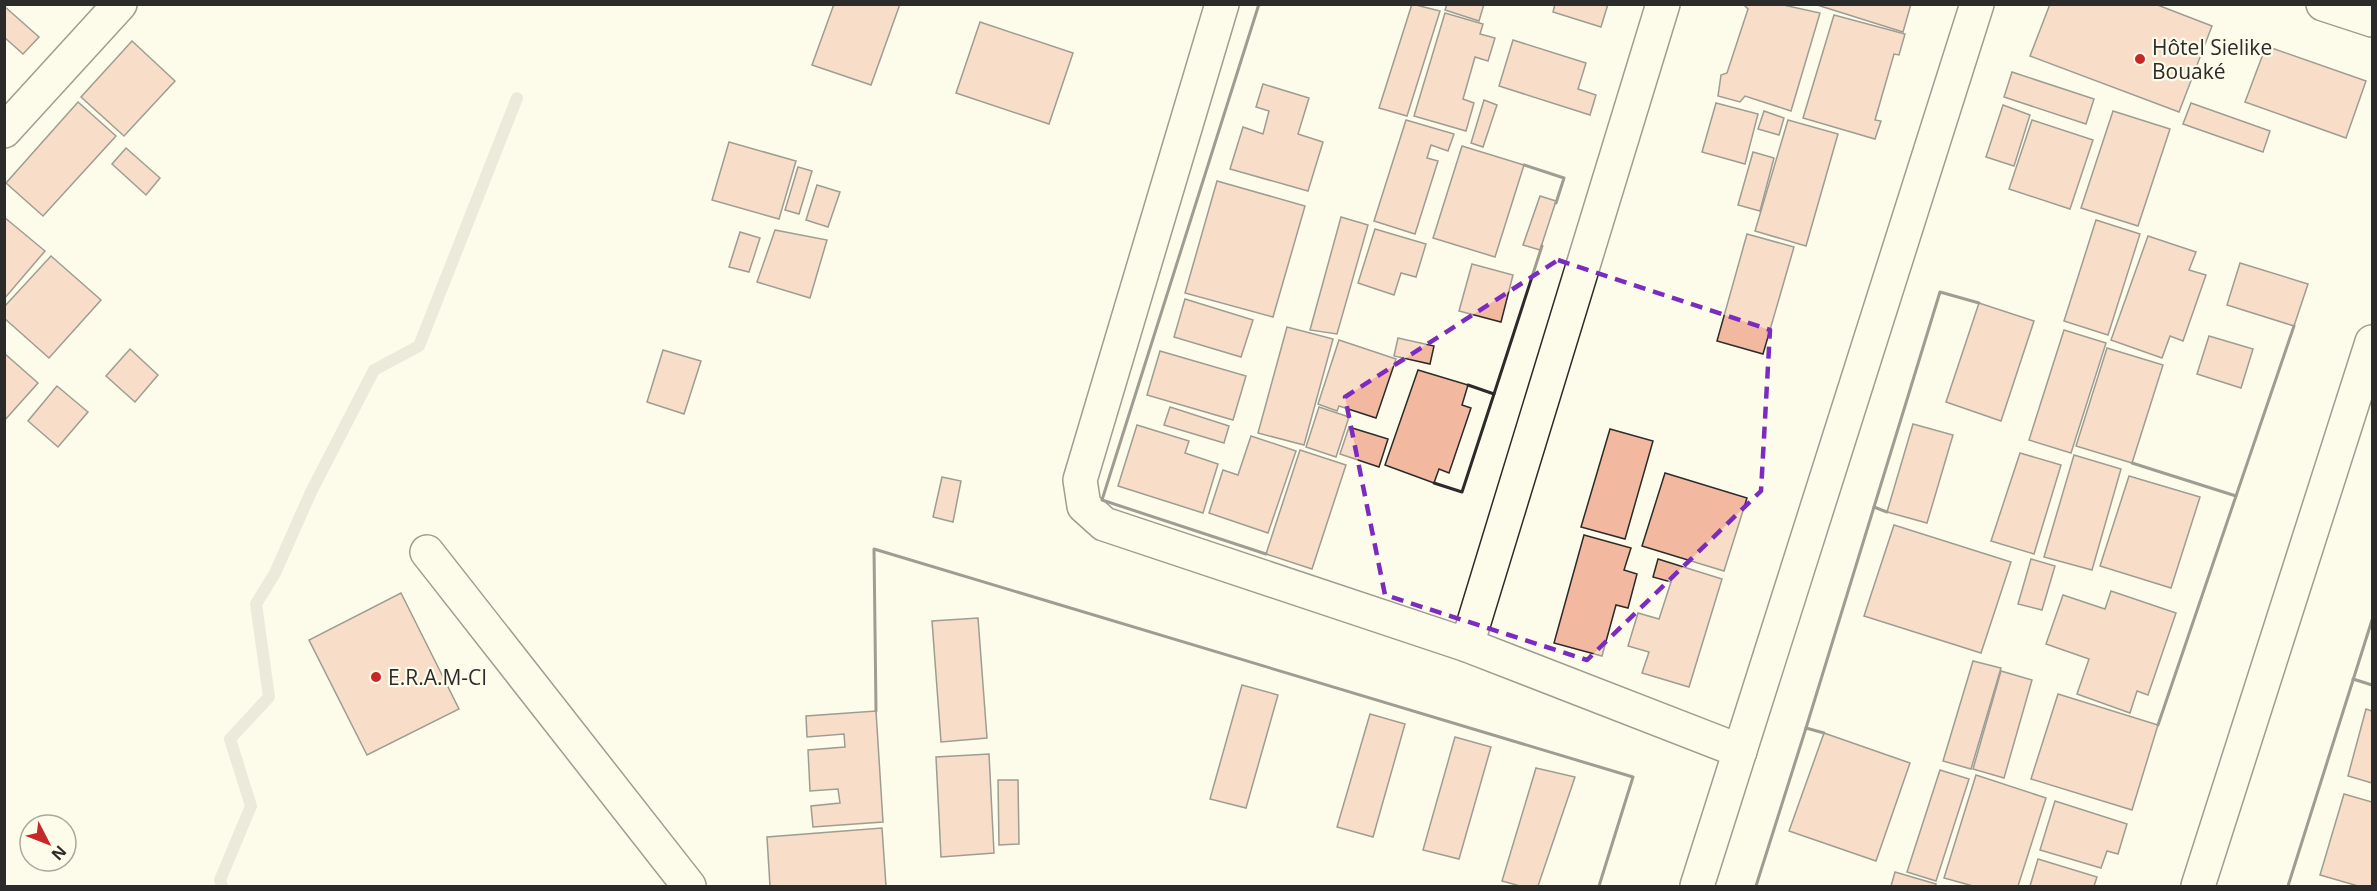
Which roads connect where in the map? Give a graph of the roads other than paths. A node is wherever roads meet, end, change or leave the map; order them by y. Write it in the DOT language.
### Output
graph roads {
  1 [pos="120,4"];
  2 [pos="1222,4"];
  3 [pos="1663,4"];
  4 [pos="1977,4"];
  5 [pos="2323,4"];
  6 [pos="2373,20"];
  7 [pos="4,131"];
  8 [pos="2373,342"];
  9 [pos="428,552"];
  10 [pos="1467,645"];
  11 [pos="1740,751"];
  12 [pos="689,886"];
  13 [pos="1697,886"];
  14 [pos="2198,886"];
  1 -- 7 [label="street"];
  2 -- 10 [label="street"];
  3 -- 10 [label="street"];
  4 -- 11 [label="street"];
  5 -- 6 [label="street"];
  8 -- 14 [label="street"];
  9 -- 12 [label="street"];
  10 -- 11 [label="street"];
  11 -- 13 [label="street"];
}
